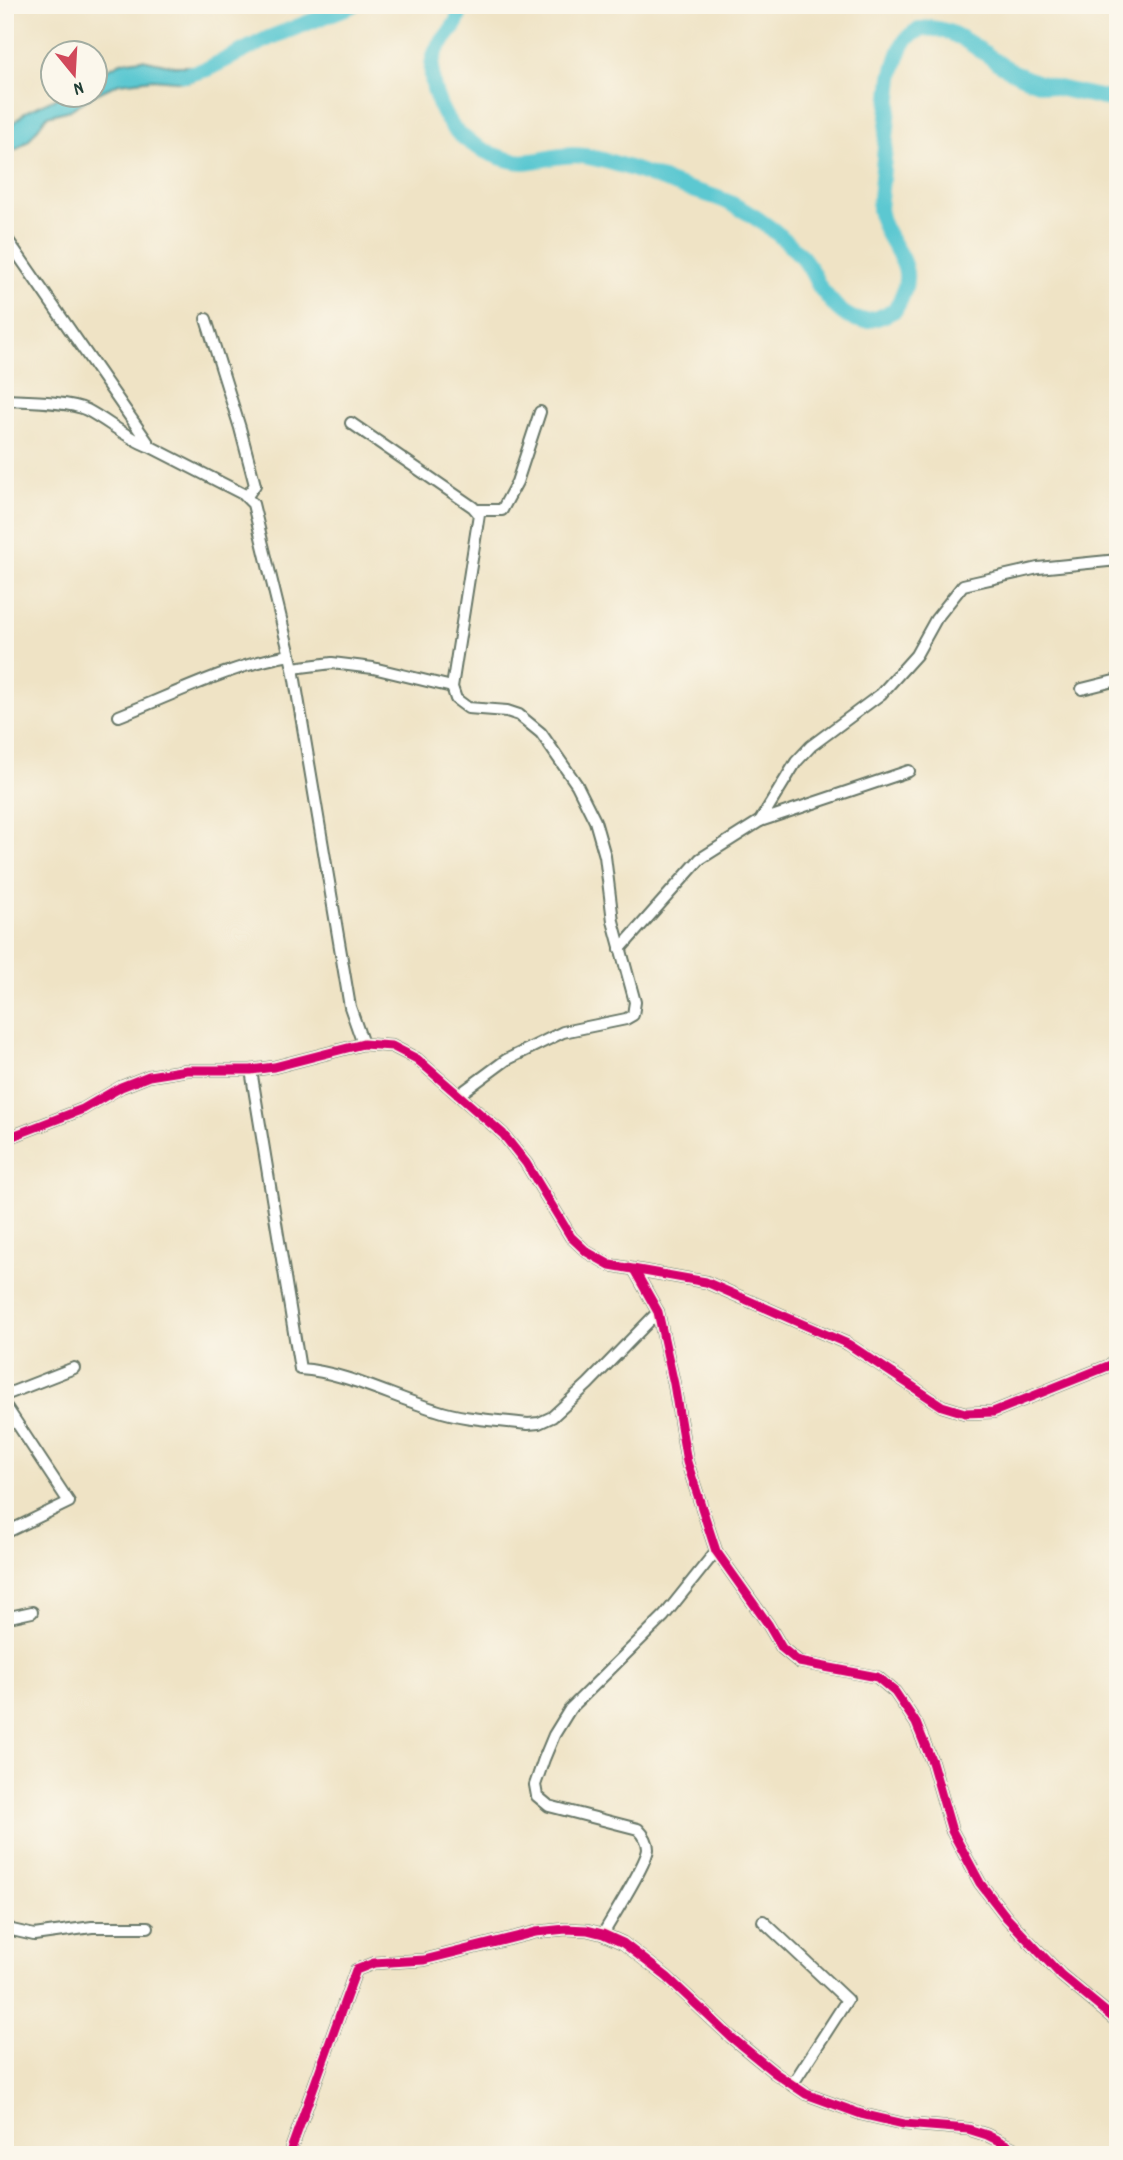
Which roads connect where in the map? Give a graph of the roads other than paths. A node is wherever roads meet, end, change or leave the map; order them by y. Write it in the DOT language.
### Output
graph roads {
  1 [pos="5,236"];
  2 [pos="206,319"];
  3 [pos="5,400"];
  4 [pos="540,412"];
  5 [pos="351,423"];
  6 [pos="151,447"];
  7 [pos="247,496"];
  8 [pos="477,510"];
  9 [pos="1118,560"];
  10 [pos="290,655"];
  11 [pos="293,667"];
  12 [pos="1118,680"];
  13 [pos="452,687"];
  14 [pos="1083,689"];
  15 [pos="119,716"];
  16 [pos="909,771"];
  17 [pos="760,821"];
  18 [pos="620,949"];
  19 [pos="363,1044"];
  20 [pos="251,1070"];
  21 [pos="460,1094"];
  22 [pos="5,1139"];
  23 [pos="635,1271"];
  24 [pos="658,1312"];
  25 [pos="1118,1362"];
  26 [pos="74,1368"];
  27 [pos="5,1395"];
  28 [pos="6,1407"];
  29 [pos="5,1533"];
  30 [pos="716,1551"];
  31 [pos="32,1612"];
  32 [pos="5,1618"];
  33 [pos="763,1921"];
  34 [pos="5,1925"];
  35 [pos="148,1927"];
  36 [pos="603,1934"];
  37 [pos="1118,2022"];
  38 [pos="792,2085"];
  39 [pos="289,2155"];
  40 [pos="1027,2155"];
  1 -- 6 [label="street"];
  2 -- 7 [label="street"];
  3 -- 6 [label="street"];
  4 -- 8 [label="street"];
  5 -- 8 [label="street"];
  6 -- 7 [label="street"];
  7 -- 10 [label="street"];
  8 -- 13 [label="street"];
  9 -- 17 [label="street"];
  10 -- 11 [label="street"];
  10 -- 15 [label="street"];
  11 -- 13 [label="street"];
  11 -- 19 [label="street"];
  12 -- 14 [label="street"];
  13 -- 18 [label="street"];
  16 -- 17 [label="street"];
  17 -- 18 [label="street"];
  18 -- 21 [label="street"];
  19 -- 20 [label="street"];
  19 -- 21 [label="street"];
  20 -- 22 [label="street"];
  20 -- 24 [label="street"];
  21 -- 23 [label="street"];
  23 -- 24 [label="street"];
  23 -- 25 [label="street"];
  24 -- 30 [label="street"];
  26 -- 27 [label="street"];
  28 -- 29 [label="street"];
  30 -- 36 [label="street"];
  30 -- 37 [label="street"];
  31 -- 32 [label="street"];
  33 -- 38 [label="street"];
  34 -- 35 [label="street"];
  36 -- 38 [label="street"];
  36 -- 39 [label="street"];
  38 -- 40 [label="street"];
}
